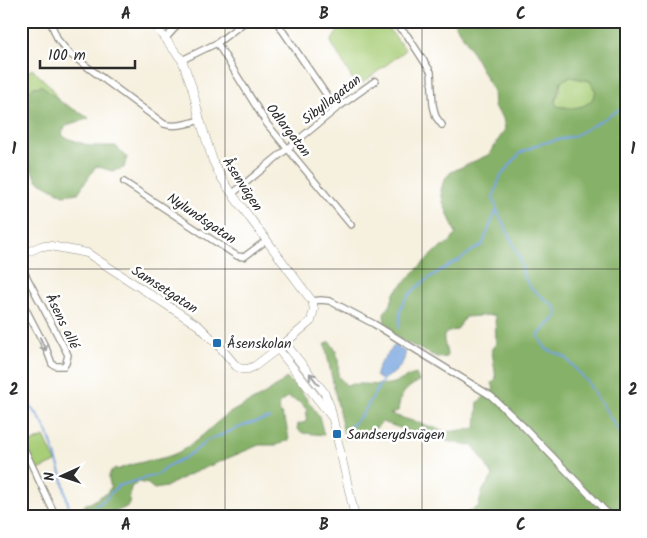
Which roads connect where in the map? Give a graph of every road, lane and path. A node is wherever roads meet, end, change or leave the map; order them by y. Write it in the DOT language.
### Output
graph roads {
  1 [pos="50,21"];
  2 [pos="151,21"];
  3 [pos="176,21"];
  4 [pos="246,21"];
  5 [pos="276,21"];
  6 [pos="391,21"];
  7 [pos="166,38"];
  8 [pos="217,43"];
  9 [pos="182,60"];
  10 [pos="375,81"];
  11 [pos="336,109"];
  12 [pos="200,120"];
  13 [pos="442,125"];
  14 [pos="288,149"];
  15 [pos="124,182"];
  16 [pos="232,194"];
  17 [pos="351,225"];
  18 [pos="267,240"];
  19 [pos="21,255"];
  20 [pos="21,266"];
  21 [pos="21,300"];
  22 [pos="312,301"];
  23 [pos="285,343"];
  24 [pos="278,349"];
  25 [pos="333,420"];
  26 [pos="21,442"];
  27 [pos="56,517"];
  28 [pos="356,517"];
  29 [pos="611,517"];
  1 -- 12 [label="street"];
  2 -- 7 [label="street, Åsenvägen"];
  3 -- 7 [label="street"];
  4 -- 8 [label="street"];
  5 -- 11 [label="street"];
  6 -- 13 [label="street"];
  7 -- 9 [label="street, Åsenvägen"];
  8 -- 9 [label="street"];
  8 -- 14 [label="street, Odlargatan"];
  9 -- 12 [label="street, Åsenvägen"];
  10 -- 11 [label="street, Sibyllagatan"];
  11 -- 14 [label="street, Sibyllagatan"];
  12 -- 16 [label="street, Åsenvägen"];
  14 -- 16 [label="street, Sibyllagatan"];
  14 -- 17 [label="street, Odlargatan"];
  15 -- 18 [label="street, Nylundsgatan"];
  16 -- 18 [label="street, Åsenvägen"];
  18 -- 22 [label="street, Åsenvägen"];
  19 -- 24 [label="street, Samsetgatan"];
  21 -- 20 [label="street, Åsens allé, one-way"];
  22 -- 23 [label="street"];
  22 -- 29 [label="street"];
  23 -- 24 [label="street"];
  25 -- 23 [label="street, one-way"];
  24 -- 25 [label="street"];
  25 -- 28 [label="street"];
  26 -- 27 [label="street"];
}
